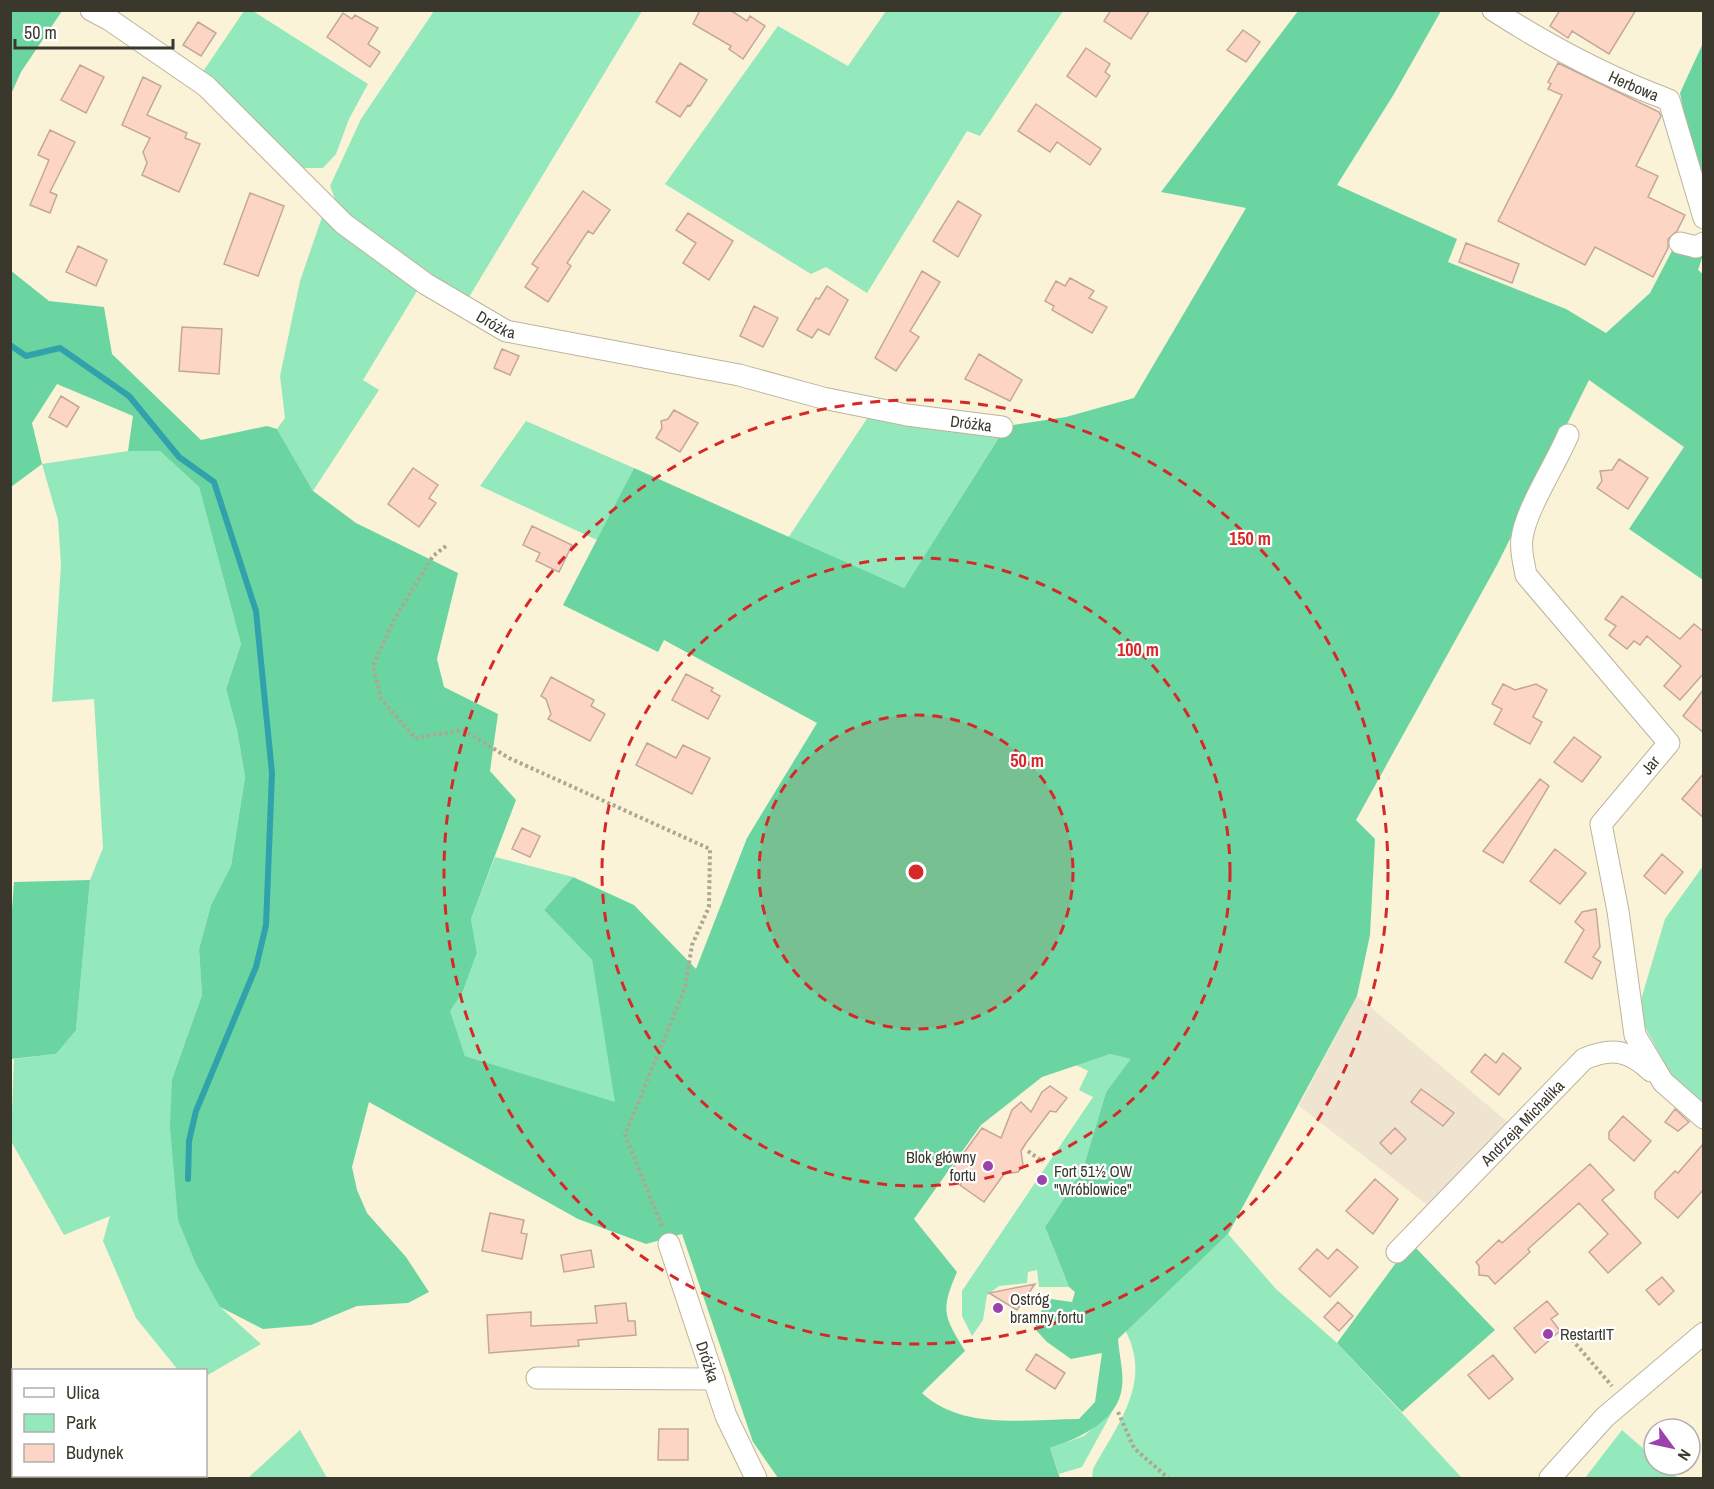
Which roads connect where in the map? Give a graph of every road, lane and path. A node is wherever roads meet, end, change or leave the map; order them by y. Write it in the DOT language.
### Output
graph roads {
  1 [pos="91,10"];
  2 [pos="1493,10"];
  3 [pos="1704,218"];
  4 [pos="1680,243"];
  5 [pos="1704,243"];
  6 [pos="1002,427"];
  7 [pos="1568,435"];
  8 [pos="446,546"];
  9 [pos="1663,1082"];
  10 [pos="1704,1118"];
  11 [pos="1028,1151"];
  12 [pos="1043,1162"];
  13 [pos="669,1244"];
  14 [pos="1398,1252"];
  15 [pos="1704,1334"];
  16 [pos="1568,1335"];
  17 [pos="537,1378"];
  18 [pos="714,1380"];
  19 [pos="1613,1387"];
  20 [pos="1118,1412"];
  21 [pos="756,1479"];
  22 [pos="1168,1479"];
  23 [pos="1550,1479"];
  1 -- 6 [label="street, Dróżka"];
  2 -- 3 [label="street, Herbowa"];
  4 -- 5 [label="street"];
  7 -- 9 [label="street, Jar"];
  8 -- 13 [label="path"];
  9 -- 10 [label="street, Jar"];
  9 -- 14 [label="street, Andrzeja Michalika"];
  11 -- 12 [label="path"];
  13 -- 18 [label="street, Dróżka"];
  15 -- 23 [label="street"];
  16 -- 19 [label="path"];
  17 -- 18 [label="street"];
  18 -- 21 [label="street, Dróżka"];
  20 -- 22 [label="path"];
}
